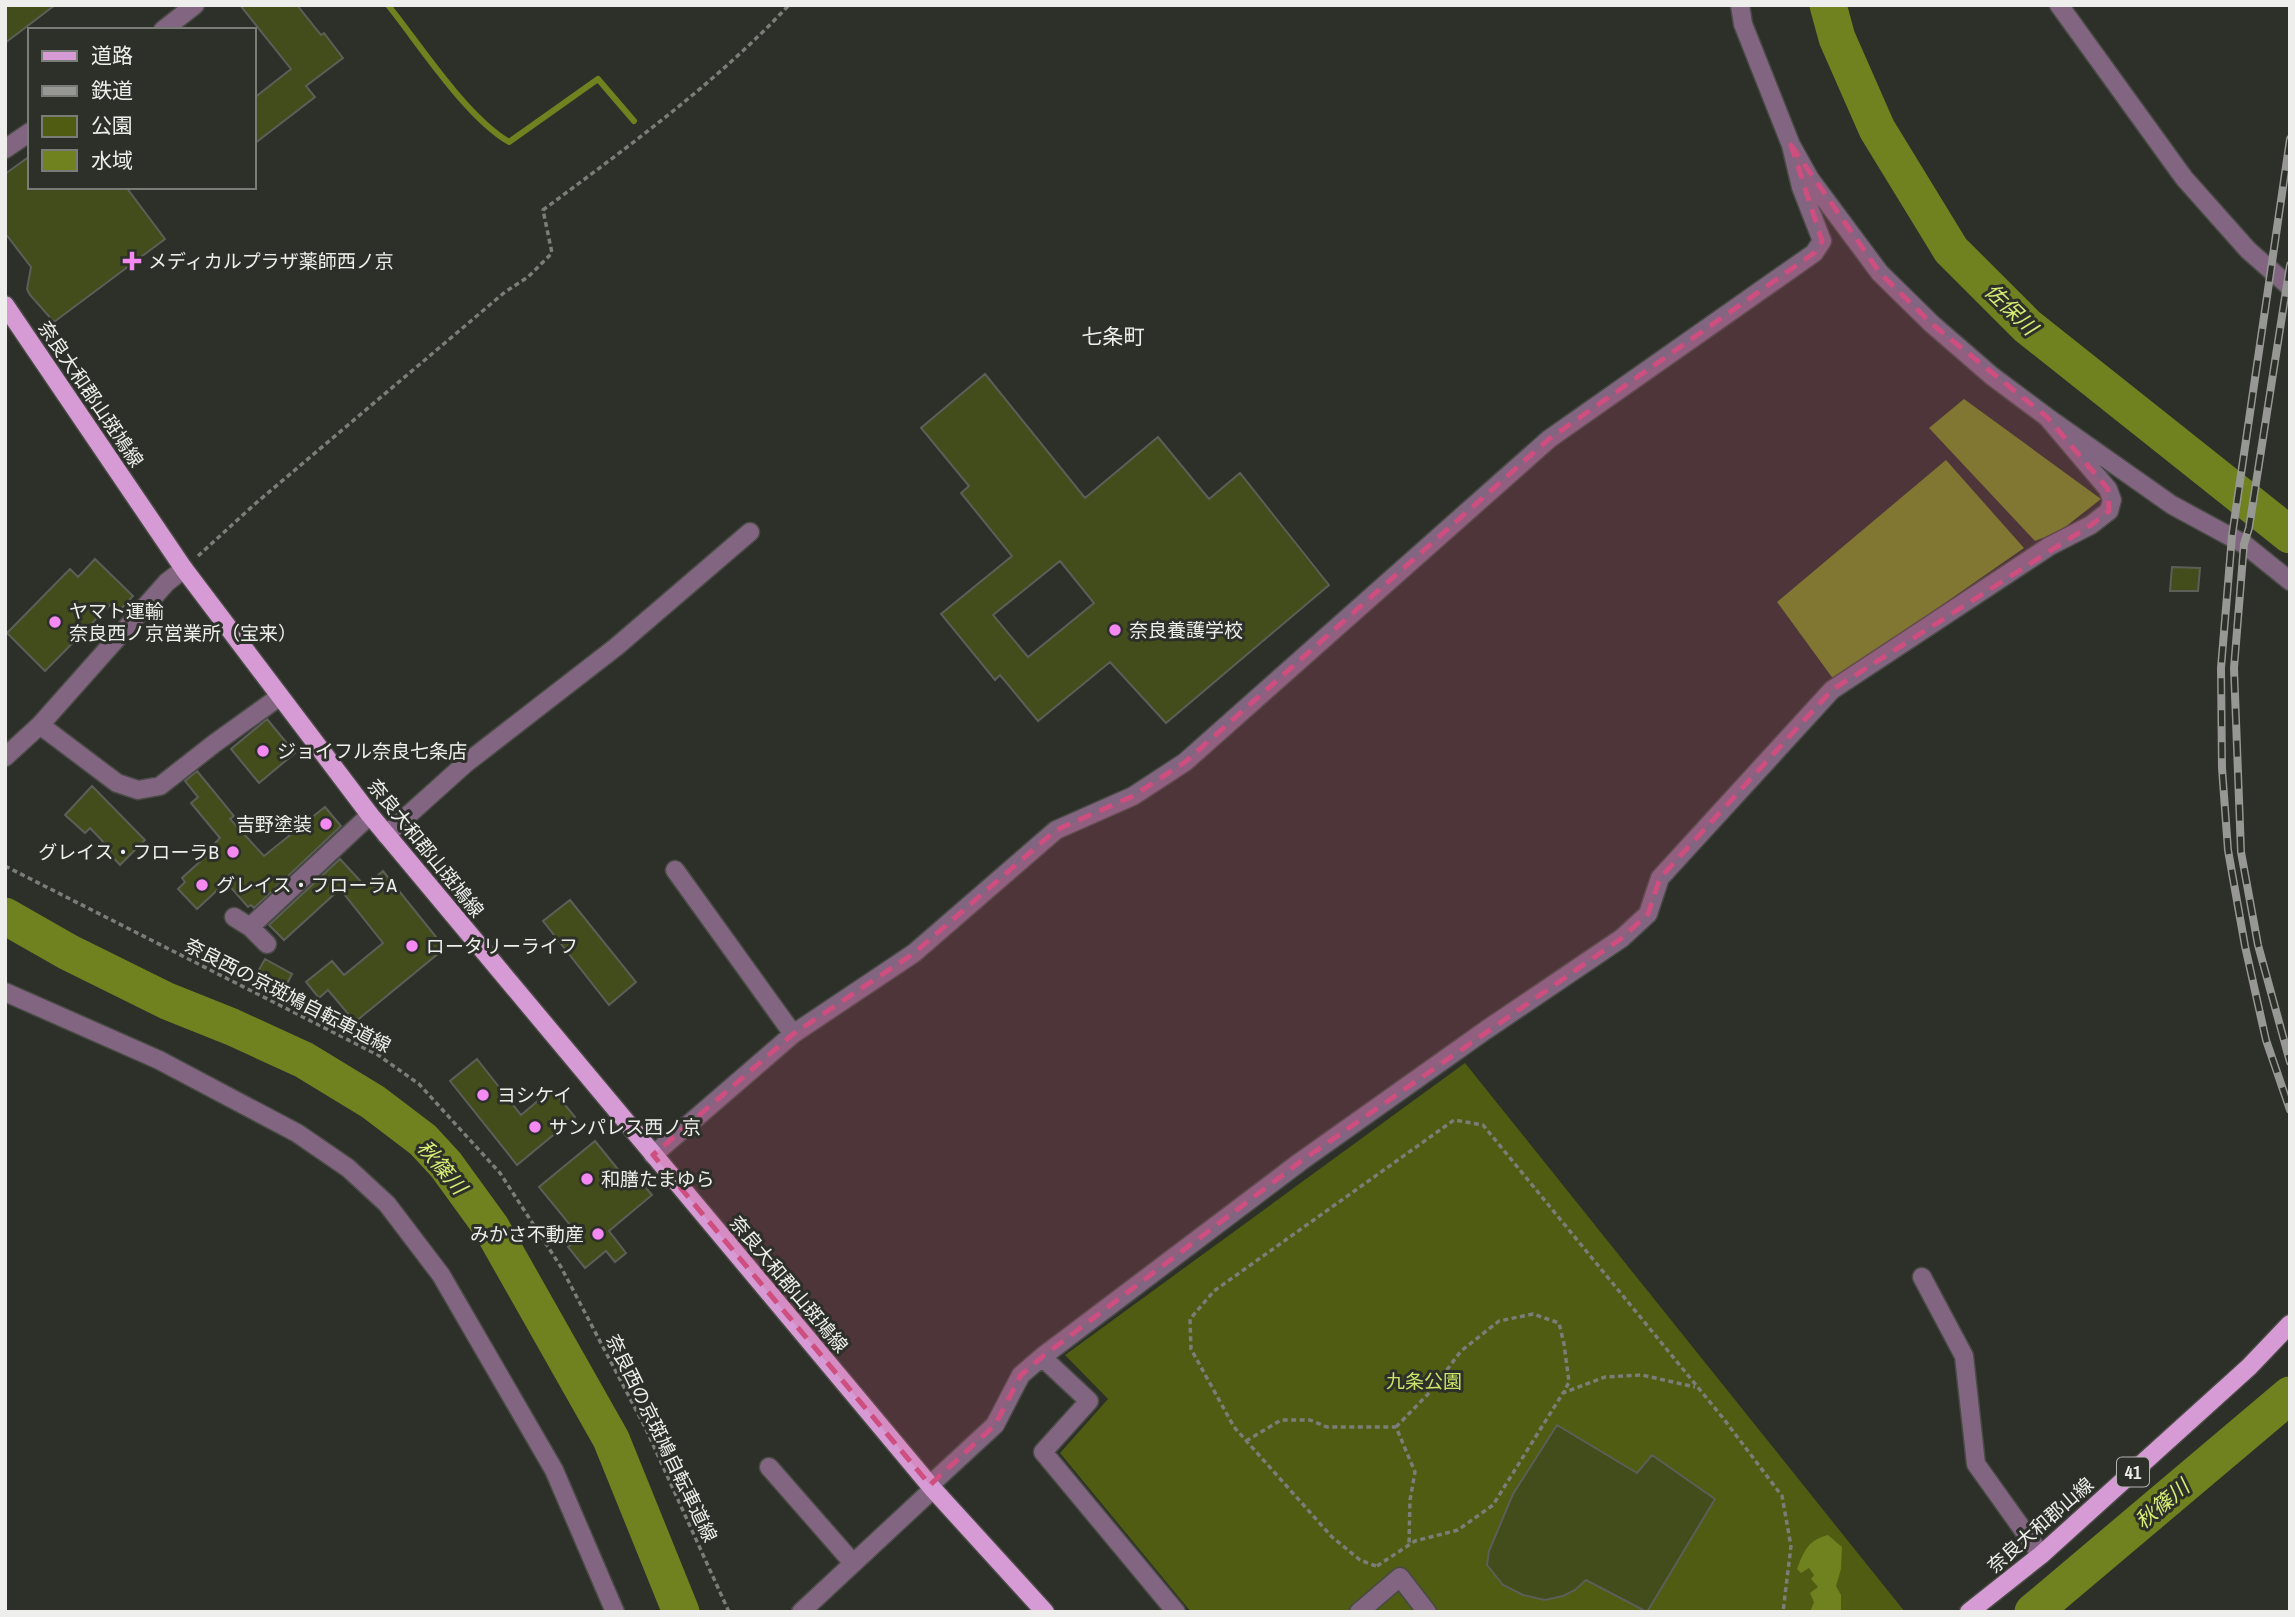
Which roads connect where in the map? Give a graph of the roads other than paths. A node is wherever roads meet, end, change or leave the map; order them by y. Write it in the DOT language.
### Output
graph roads {
  1 [pos="195,5"];
  2 [pos="1740,5"];
  3 [pos="2059,5"];
  4 [pos="166,28"];
  5 [pos="28,132"];
  6 [pos="1791,145"];
  7 [pos="5,149"];
  8 [pos="2290,288"];
  9 [pos="5,305"];
  10 [pos="2047,417"];
  11 [pos="750,532"];
  12 [pos="184,569"];
  13 [pos="2290,581"];
  14 [pos="279,697"];
  15 [pos="40,725"];
  16 [pos="5,757"];
  17 [pos="370,815"];
  18 [pos="386,835"];
  19 [pos="675,870"];
  20 [pos="234,916"];
  21 [pos="250,927"];
  22 [pos="267,944"];
  23 [pos="5,992"];
  24 [pos="793,1034"];
  25 [pos="653,1155"];
  26 [pos="1922,1277"];
  27 [pos="2290,1324"];
  28 [pos="1042,1357"];
  29 [pos="769,1467"];
  30 [pos="932,1487"];
  31 [pos="2042,1555"];
  32 [pos="853,1563"];
  33 [pos="615,1612"];
  34 [pos="801,1612"];
  35 [pos="1045,1612"];
  36 [pos="1176,1612"];
  37 [pos="1359,1612"];
  38 [pos="1427,1612"];
  39 [pos="1969,1612"];
  1 -- 4 [label="street"];
  2 -- 6 [label="street"];
  3 -- 8 [label="street"];
  5 -- 7 [label="street"];
  6 -- 10 [label="street"];
  6 -- 24 [label="street"];
  9 -- 12 [label="main road, 奈良大和郡山斑鳩線"];
  10 -- 13 [label="street"];
  10 -- 28 [label="street"];
  11 -- 18 [label="street"];
  12 -- 14 [label="main road, 奈良大和郡山斑鳩線"];
  12 -- 15 [label="street"];
  14 -- 15 [label="street"];
  14 -- 17 [label="main road, 奈良大和郡山斑鳩線"];
  15 -- 16 [label="street"];
  17 -- 18 [label="main road, 奈良大和郡山斑鳩線"];
  17 -- 21 [label="street"];
  18 -- 25 [label="main road, 奈良大和郡山斑鳩線"];
  19 -- 24 [label="street"];
  20 -- 21 [label="street"];
  21 -- 22 [label="street"];
  23 -- 33 [label="street"];
  24 -- 25 [label="street"];
  25 -- 30 [label="main road, 奈良大和郡山斑鳩線"];
  26 -- 31 [label="street"];
  27 -- 31 [label="main road, 奈良大和郡山線 / 41"];
  28 -- 30 [label="street"];
  28 -- 36 [label="street"];
  29 -- 32 [label="street"];
  30 -- 32 [label="street"];
  30 -- 35 [label="main road, 奈良大和郡山斑鳩線"];
  31 -- 39 [label="main road, 奈良大和郡山線 / 41"];
  32 -- 34 [label="street"];
  37 -- 38 [label="street"];
}
